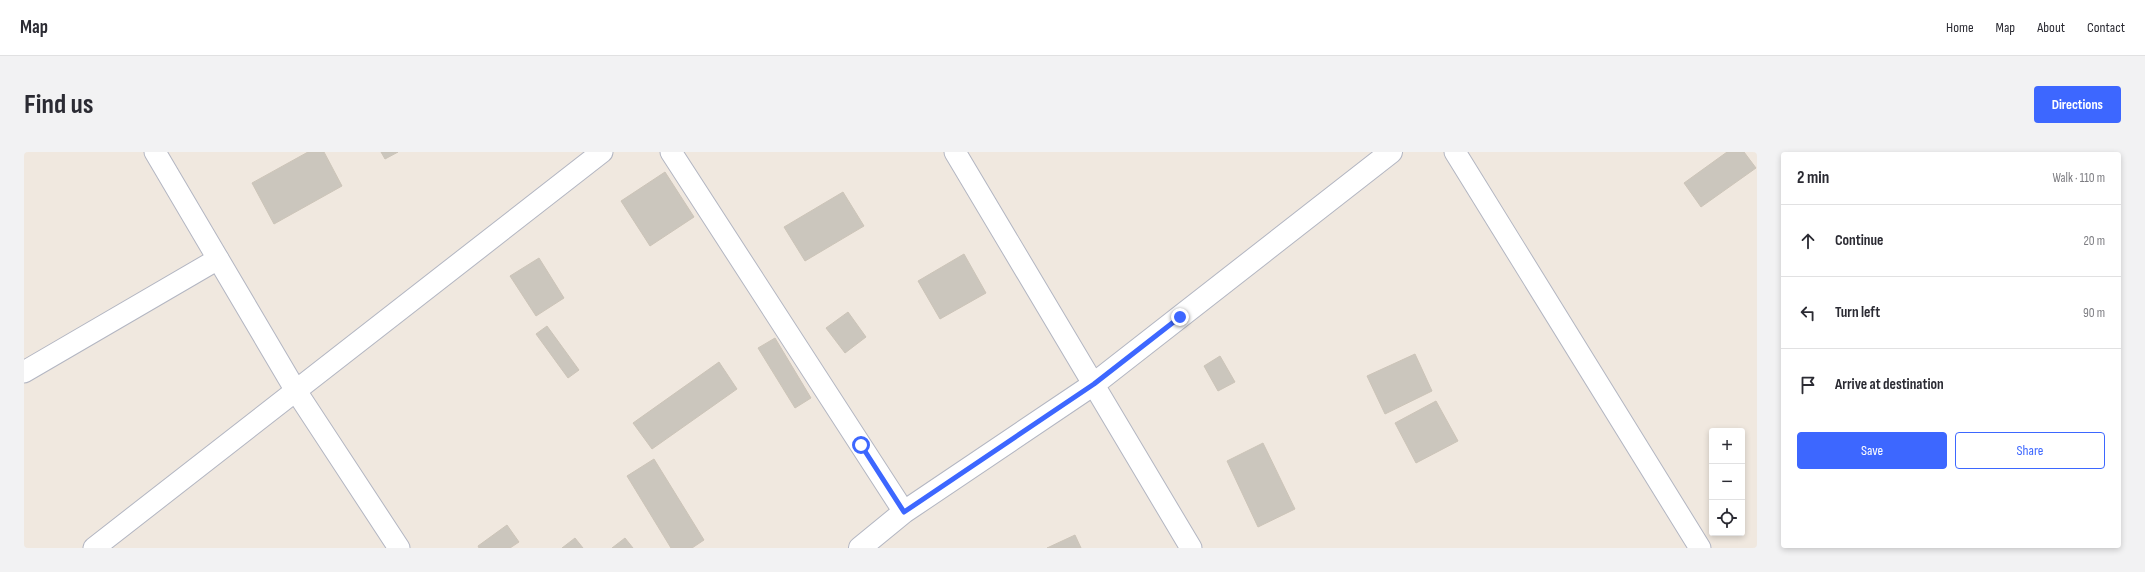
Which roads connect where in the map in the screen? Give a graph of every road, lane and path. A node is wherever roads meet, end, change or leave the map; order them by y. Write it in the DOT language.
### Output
graph roads {
  1 [pos="155,152"];
  2 [pos="602,152"];
  3 [pos="671,152"];
  4 [pos="955,152"];
  5 [pos="1391,152"];
  6 [pos="1455,152"];
  7 [pos="218,259"];
  8 [pos="24,372"];
  9 [pos="1094,384"];
  10 [pos="296,391"];
  11 [pos="904,512"];
  12 [pos="94,548"];
  13 [pos="399,548"];
  14 [pos="860,548"];
  15 [pos="1191,548"];
  16 [pos="1700,548"];
  1 -- 7 [label="street"];
  2 -- 10 [label="street"];
  3 -- 11 [label="street"];
  4 -- 9 [label="street"];
  5 -- 9 [label="street"];
  6 -- 16 [label="street"];
  7 -- 8 [label="street"];
  7 -- 10 [label="street"];
  9 -- 11 [label="street"];
  9 -- 15 [label="street"];
  10 -- 12 [label="street"];
  10 -- 13 [label="street"];
  11 -- 14 [label="street"];
}
